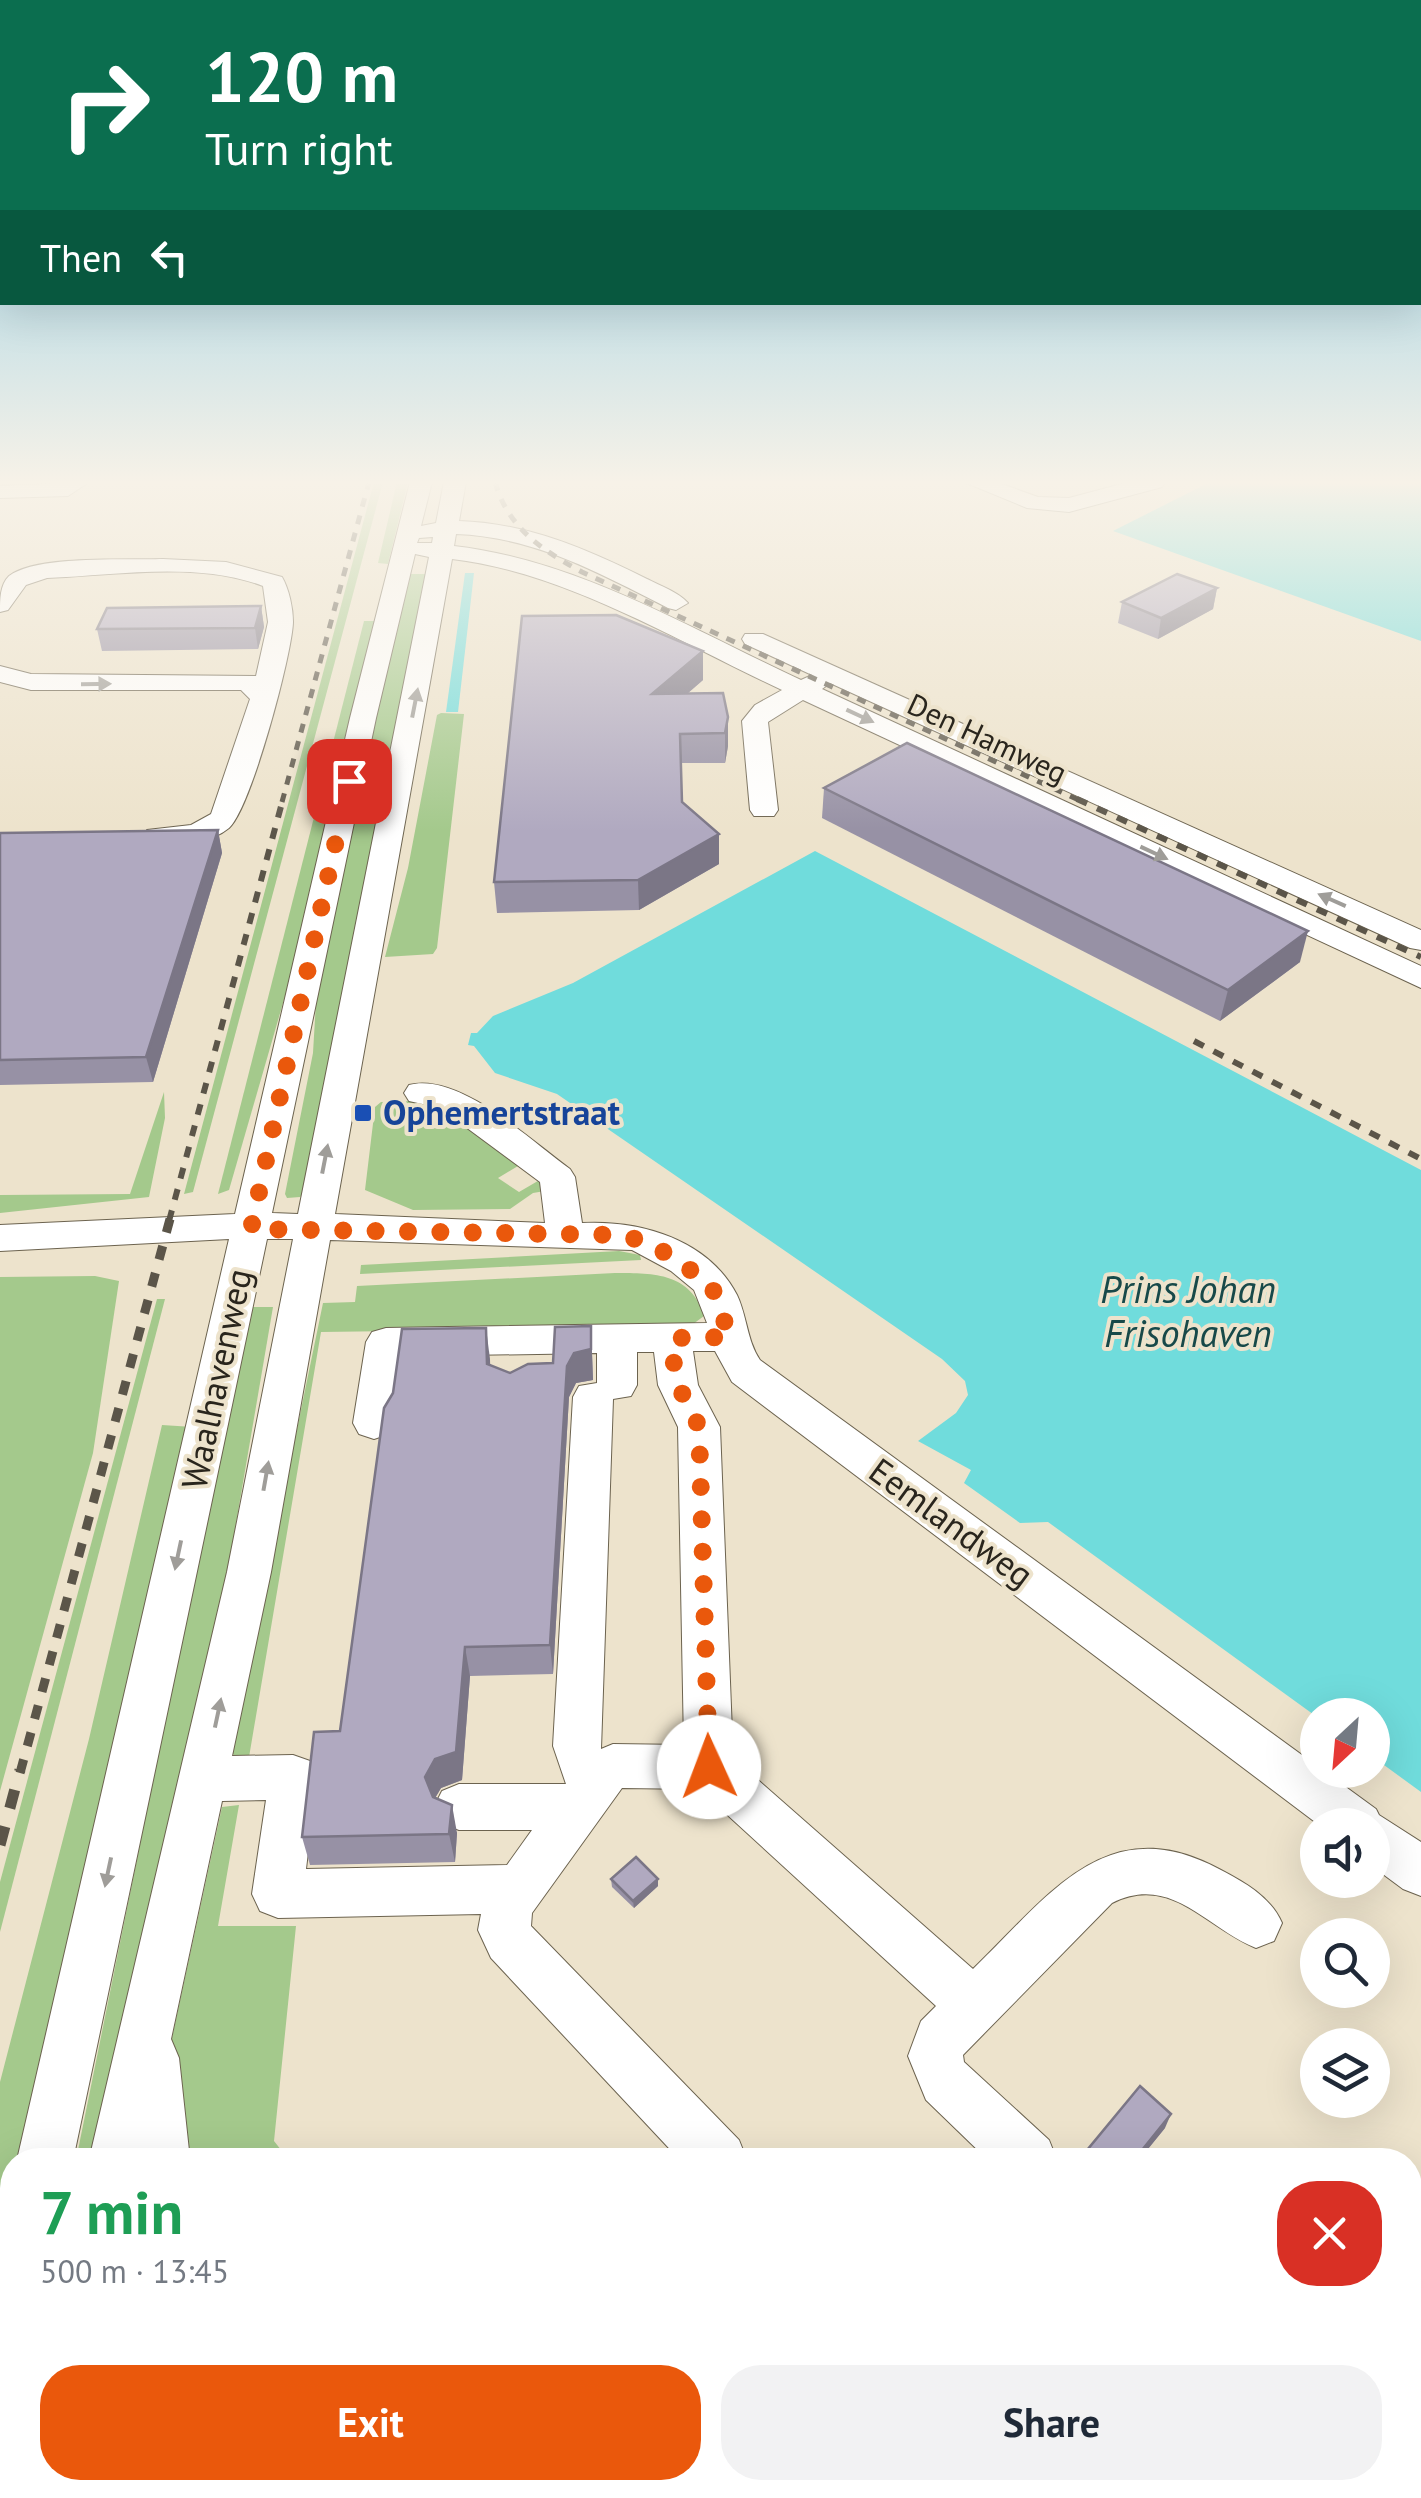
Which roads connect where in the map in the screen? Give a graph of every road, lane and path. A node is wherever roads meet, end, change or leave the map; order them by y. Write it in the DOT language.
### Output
graph roads {
  1 [pos="277,599"];
  2 [pos="392,599"];
  3 [pos="434,599"];
  4 [pos="602,599"];
  5 [pos="666,599"];
  6 [pos="0,674"];
  7 [pos="834,674"];
  8 [pos="803,689"];
  9 [pos="264,697"];
  10 [pos="764,810"];
  11 [pos="132,837"];
  12 [pos="1421,941"];
  13 [pos="1421,978"];
  14 [pos="421,1093"];
  15 [pos="566,1237"];
  16 [pos="0,1238"];
  17 [pos="248,1242"];
  18 [pos="309,1242"];
  19 [pos="0,1254"];
  20 [pos="730,1337"];
  21 [pos="617,1338"];
  22 [pos="674,1338"];
  23 [pos="374,1423"];
  24 [pos="709,1767"];
  25 [pos="203,1779"];
  26 [pos="585,1798"];
  27 [pos="460,1806"];
  28 [pos="1335,1808"];
  29 [pos="1390,1849"];
  30 [pos="1421,1872"];
  31 [pos="520,1889"];
  32 [pos="1256,1924"];
  33 [pos="975,2006"];
  34 [pos="148,2012"];
  35 [pos="48,2148"];
  36 [pos="120,2148"];
  37 [pos="161,2148"];
  38 [pos="708,2148"];
  39 [pos="1018,2148"];
  1 -- 9 [label="street"];
  2 -- 17 [label="street, Waalhavenweg"];
  18 -- 3 [label="street, Waalhavenweg, one-way"];
  4 -- 8 [label="street, Den Hamweg"];
  5 -- 7 [label="street, Den Hamweg"];
  6 -- 9 [label="street, one-way"];
  7 -- 8 [label="street"];
  12 -- 7 [label="street, Den Hamweg, one-way"];
  8 -- 10 [label="street"];
  8 -- 13 [label="street, Den Hamweg, one-way"];
  9 -- 11 [label="street"];
  14 -- 15 [label="street"];
  15 -- 18 [label="street, Eemlandweg"];
  15 -- 20 [label="street, Eemlandweg"];
  16 -- 17 [label="street"];
  17 -- 18 [label="street, Eemlandweg"];
  17 -- 19 [label="street"];
  17 -- 35 [label="street, Waalhavenweg, one-way"];
  25 -- 18 [label="street, Waalhavenweg, one-way"];
  20 -- 22 [label="street"];
  20 -- 28 [label="street, Eemlandweg"];
  21 -- 22 [label="street"];
  21 -- 23 [label="street"];
  21 -- 26 [label="street"];
  22 -- 24 [label="street"];
  24 -- 26 [label="street"];
  24 -- 33 [label="street"];
  25 -- 31 [label="street"];
  25 -- 34 [label="street, Waalhavenweg"];
  26 -- 27 [label="street"];
  26 -- 31 [label="street"];
  29 -- 30 [label="street"];
  31 -- 38 [label="street"];
  32 -- 33 [label="street"];
  33 -- 39 [label="street"];
  34 -- 36 [label="street, Waalhavenweg"];
  34 -- 37 [label="street"];
}
